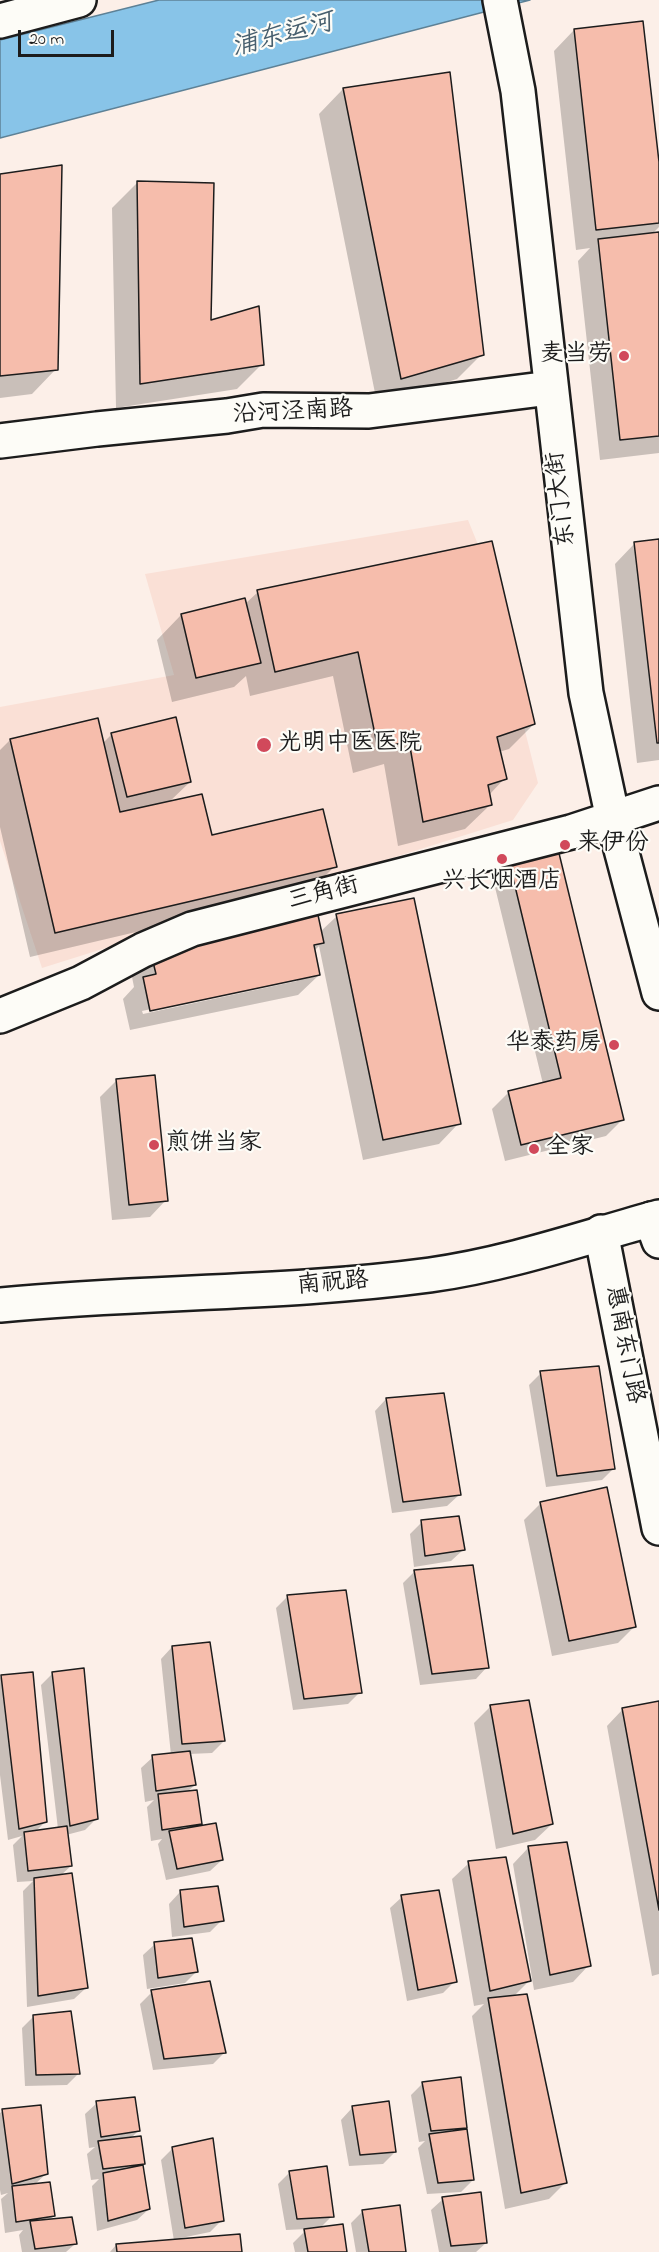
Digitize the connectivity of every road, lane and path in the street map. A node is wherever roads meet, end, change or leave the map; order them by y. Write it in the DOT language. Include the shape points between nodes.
graph roads {
  1 [pos="79,0"];
  2 [pos="500,0"];
  3 [pos="0,21"];
  4 [pos="550,388"];
  5 [pos="0,441"];
  6 [pos="659,803"];
  7 [pos="613,819"];
  8 [pos="659,993"];
  9 [pos="0,1016"];
  10 [pos="656,1226"];
  11 [pos="602,1232"];
  12 [pos="0,1305"];
  13 [pos="659,1528"];
  1 -- 3 [label="street"];
  2 -- 4 [label="street, 东门大街" via="518,91"];
  4 -- 5 [label="street, 沿河泾南路" via="369,411 263,410"];
  4 -- 7 [label="street, 东门大街" via="586,693"];
  6 -- 7 [label="street, 三角街"];
  7 -- 8 [label="street, 东门大街"];
  7 -- 9 [label="street, 三角街" via="192,929 81,983"];
  10 -- 11 [label="street, 南祝路"];
  11 -- 12 [label="street, 南祝路" via="501,1262 382,1281"];
  11 -- 13 [label="street, 惠南东门路"];
}
